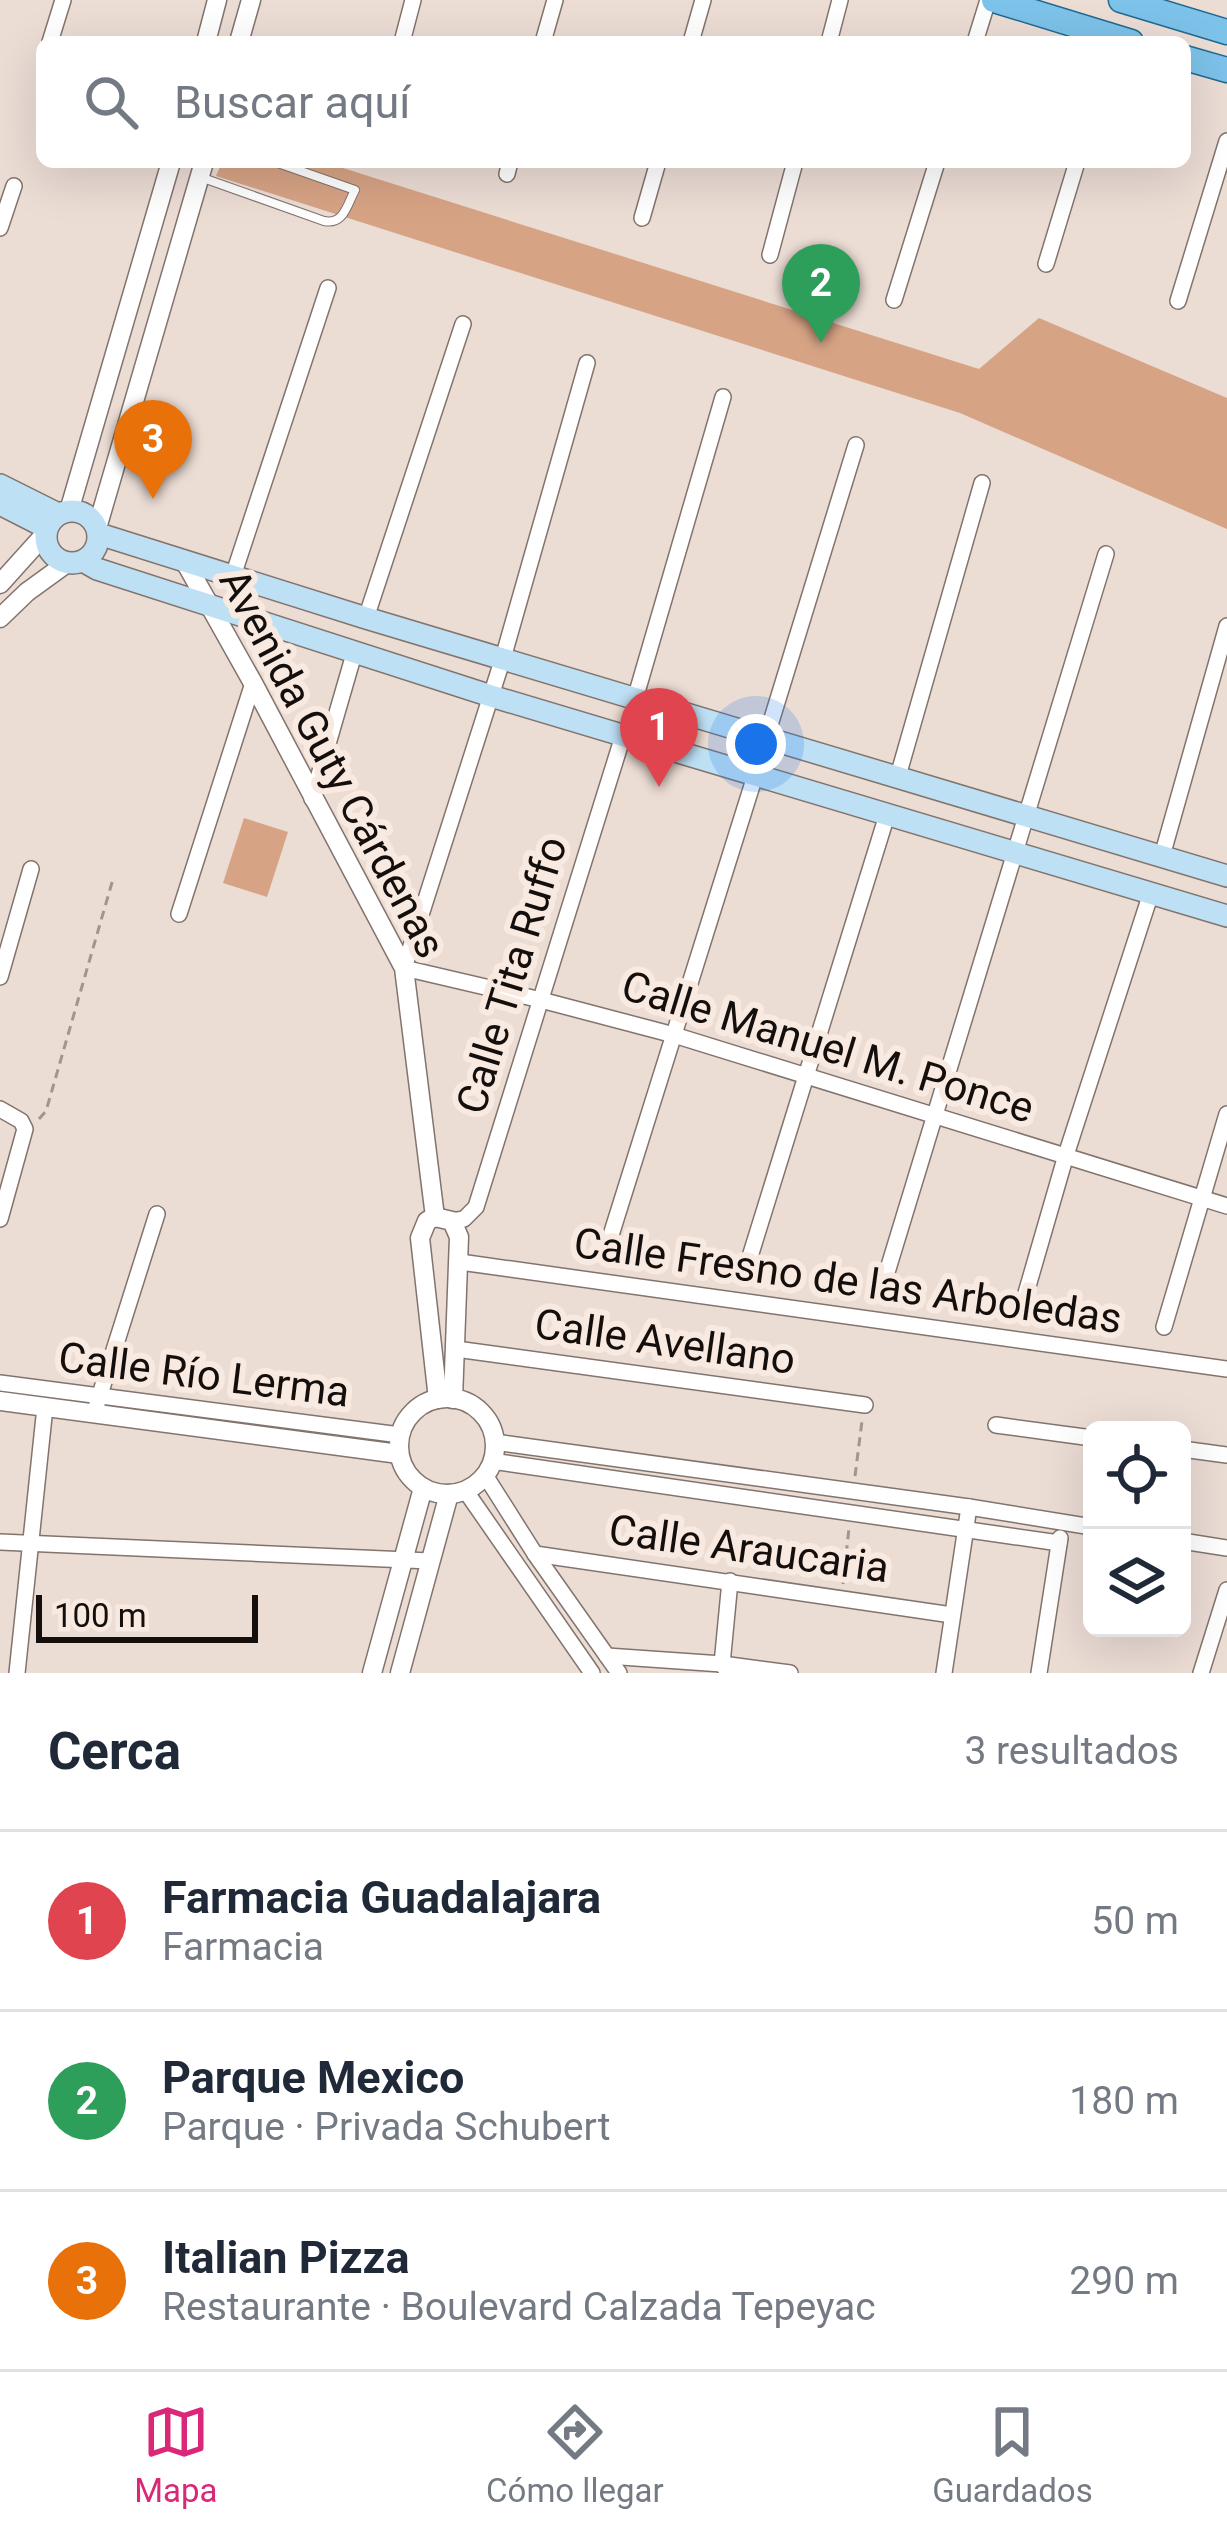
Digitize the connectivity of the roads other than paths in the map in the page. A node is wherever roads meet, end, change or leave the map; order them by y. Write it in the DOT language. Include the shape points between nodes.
graph roads {
  1 [pos="63,0"];
  2 [pos="217,0"];
  3 [pos="251,0"];
  4 [pos="413,0"];
  5 [pos="555,0"];
  6 [pos="703,0"];
  7 [pos="840,0"];
  8 [pos="991,0"];
  9 [pos="1124,0"];
  10 [pos="1227,32"];
  11 [pos="52,36"];
  12 [pos="208,36"];
  13 [pos="241,36"];
  14 [pos="404,36"];
  15 [pos="545,36"];
  16 [pos="694,36"];
  17 [pos="831,36"];
  18 [pos="976,36"];
  19 [pos="1106,36"];
  20 [pos="1120,36"];
  21 [pos="1191,60"];
  22 [pos="1227,70"];
  23 [pos="1227,141"];
  24 [pos="169,168"];
  25 [pos="292,168"];
  26 [pos="656,168"];
  27 [pos="794,168"];
  28 [pos="935,168"];
  29 [pos="1075,168"];
  30 [pos="202,170"];
  31 [pos="14,186"];
  32 [pos="158,208"];
  33 [pos="187,218"];
  34 [pos="642,218"];
  35 [pos="0,228"];
  36 [pos="770,255"];
  37 [pos="1046,264"];
  38 [pos="328,288"];
  39 [pos="894,300"];
  40 [pos="1178,301"];
  41 [pos="464,324"];
  42 [pos="587,364"];
  43 [pos="723,398"];
  44 [pos="856,445"];
  45 [pos="982,483"];
  46 [pos="0,485"];
  47 [pos="0,504"];
  48 [pos="55,522"];
  49 [pos="98,531"];
  50 [pos="1106,554"];
  51 [pos="184,560"];
  52 [pos="75,562"];
  53 [pos="233,576"];
  54 [pos="0,584"];
  55 [pos="209,607"];
  56 [pos="0,618"];
  57 [pos="366,618"];
  58 [pos="1227,626"];
  59 [pos="354,654"];
  60 [pos="503,658"];
  61 [pos="253,683"];
  62 [pos="491,696"];
  63 [pos="634,699"];
  64 [pos="623,736"];
  65 [pos="761,736"];
  66 [pos="750,774"];
  67 [pos="898,776"];
  68 [pos="312,799"];
  69 [pos="886,815"];
  70 [pos="1027,816"];
  71 [pos="1016,851"];
  72 [pos="1162,856"];
  73 [pos="31,868"];
  74 [pos="1227,876"];
  75 [pos="1151,892"];
  76 [pos="178,914"];
  77 [pos="1227,916"];
  78 [pos="404,968"];
  79 [pos="0,977"];
  80 [pos="541,1000"];
  81 [pos="674,1035"];
  82 [pos="804,1077"];
  83 [pos="0,1109"];
  84 [pos="1227,1114"];
  85 [pos="936,1116"];
  86 [pos="1066,1155"];
  87 [pos="1202,1198"];
  88 [pos="1227,1206"];
  89 [pos="157,1214"];
  90 [pos="0,1219"];
  91 [pos="443,1219"];
  92 [pos="606,1251"];
  93 [pos="460,1262"];
  94 [pos="744,1276"];
  95 [pos="881,1292"];
  96 [pos="1024,1300"];
  97 [pos="1164,1327"];
  98 [pos="456,1349"];
  99 [pos="1227,1370"];
  100 [pos="0,1383"];
  101 [pos="446,1399"];
  102 [pos="0,1401"];
  103 [pos="96,1405"];
  104 [pos="865,1405"];
  105 [pos="45,1407"];
  106 [pos="996,1425"];
  107 [pos="1083,1437"];
  108 [pos="400,1444"];
  109 [pos="1191,1450"];
  110 [pos="1227,1455"];
  111 [pos="490,1459"];
  112 [pos="423,1488"];
  113 [pos="457,1492"];
  114 [pos="969,1507"];
  115 [pos="1062,1523"];
  116 [pos="1083,1526"];
  117 [pos="966,1530"];
  118 [pos="0,1542"];
  119 [pos="1191,1542"];
  120 [pos="1059,1543"];
  121 [pos="30,1544"];
  122 [pos="1227,1548"];
  123 [pos="536,1554"];
  124 [pos="403,1559"];
  125 [pos="430,1561"];
  126 [pos="730,1581"];
  127 [pos="1227,1590"];
  128 [pos="952,1615"];
  129 [pos="1221,1632"];
  130 [pos="1218,1650"];
  131 [pos="607,1656"];
  132 [pos="726,1668"];
  133 [pos="16,1673"];
  134 [pos="372,1673"];
  135 [pos="400,1673"];
  136 [pos="592,1673"];
  137 [pos="619,1673"];
  138 [pos="790,1673"];
  139 [pos="944,1673"];
  140 [pos="1039,1673"];
  141 [pos="1201,1673"];
  1 -- 11 [label="street"];
  2 -- 12 [label="street"];
  3 -- 13 [label="street"];
  4 -- 14 [label="street"];
  5 -- 15 [label="street"];
  6 -- 16 [label="street"];
  7 -- 17 [label="street"];
  8 -- 18 [label="street"];
  8 -- 19 [label="main road"];
  9 -- 10 [label="main road"];
  9 -- 20 [label="street"];
  21 -- 22 [label="main road"];
  23 -- 40 [label="street"];
  24 -- 32 [label="street"];
  25 -- 30 [label="lane" via="355,190 341,219 325,221"];
  26 -- 34 [label="street"];
  27 -- 36 [label="street"];
  28 -- 39 [label="street"];
  29 -- 37 [label="street"];
  30 -- 33 [label="street"];
  31 -- 35 [label="street"];
  32 -- 33 [label="street"];
  32 -- 48 [label="street"];
  33 -- 49 [label="street"];
  38 -- 53 [label="street"];
  41 -- 57 [label="street"];
  42 -- 60 [label="street"];
  43 -- 63 [label="street"];
  44 -- 65 [label="street"];
  45 -- 67 [label="street"];
  46 -- 48 [label="main road"];
  47 -- 48 [label="main road"];
  48 -- 49 [label="main road" via="86,514"];
  48 -- 52 [label="main road" via="50,552"];
  48 -- 54 [label="street"];
  49 -- 51 [label="main road"];
  49 -- 52 [label="main road" via="95,550"];
  50 -- 70 [label="street"];
  51 -- 53 [label="main road"];
  51 -- 55 [label="street, Avenida Guty Cárdenas"];
  52 -- 55 [label="main road"];
  52 -- 56 [label="street"];
  53 -- 57 [label="main road"];
  55 -- 59 [label="main road"];
  55 -- 61 [label="street, Avenida Guty Cárdenas"];
  57 -- 60 [label="main road"];
  58 -- 72 [label="street"];
  59 -- 62 [label="main road"];
  59 -- 68 [label="street"];
  60 -- 62 [label="street"];
  60 -- 63 [label="main road"];
  61 -- 68 [label="street, Avenida Guty Cárdenas"];
  61 -- 76 [label="street"];
  62 -- 64 [label="main road"];
  62 -- 78 [label="street"];
  63 -- 65 [label="main road"];
  64 -- 66 [label="main road"];
  64 -- 80 [label="street, Calle Tita Ruffo"];
  65 -- 66 [label="main road"];
  65 -- 67 [label="main road"];
  66 -- 69 [label="main road"];
  66 -- 81 [label="street"];
  67 -- 70 [label="main road"];
  68 -- 78 [label="street, Avenida Guty Cárdenas"];
  69 -- 71 [label="main road"];
  69 -- 82 [label="street"];
  70 -- 71 [label="street"];
  70 -- 72 [label="main road"];
  71 -- 75 [label="main road"];
  71 -- 85 [label="street"];
  72 -- 74 [label="main road"];
  73 -- 79 [label="street"];
  75 -- 77 [label="main road"];
  75 -- 86 [label="street"];
  78 -- 80 [label="street, Calle Manuel M. Ponce"];
  78 -- 91 [label="street, Avenida Guty Cárdenas"];
  80 -- 81 [label="street, Calle Manuel M. Ponce"];
  80 -- 91 [label="street, Calle Tita Ruffo" via="476,1207 464,1219"];
  81 -- 82 [label="street, Calle Manuel M. Ponce"];
  81 -- 92 [label="street"];
  82 -- 85 [label="street, Calle Manuel M. Ponce"];
  82 -- 94 [label="street"];
  83 -- 90 [label="street" via="25,1133"];
  84 -- 87 [label="street"];
  85 -- 86 [label="street, Calle Manuel M. Ponce"];
  85 -- 95 [label="street"];
  86 -- 87 [label="street, Calle Manuel M. Ponce"];
  86 -- 96 [label="street"];
  87 -- 88 [label="street, Calle Manuel M. Ponce"];
  87 -- 97 [label="street"];
  89 -- 103 [label="street"];
  91 -- 93 [label="street, Avenida Guty Cárdenas" via="459,1237"];
  91 -- 101 [label="street, Avenida Guty Cárdenas" via="427,1221 420,1238"];
  93 -- 98 [label="street, Avenida Guty Cárdenas"];
  93 -- 99 [label="street, Calle Fresno de las Arboledas"];
  98 -- 101 [label="street, Avenida Guty Cárdenas"];
  98 -- 104 [label="street, Calle Avellano"];
  100 -- 103 [label="street, Calle Río Lerma"];
  101 -- 108 [label="street" via="407,1418"];
  101 -- 111 [label="street" via="486,1418"];
  102 -- 105 [label="street, Calle Río Lerma"];
  103 -- 105 [label="street, Calle Río Lerma"];
  103 -- 108 [label="street, Calle Río Lerma"];
  105 -- 121 [label="street"];
  106 -- 107 [label="street"];
  108 -- 112 [label="street" via="404,1467"];
  109 -- 110 [label="street"];
  111 -- 113 [label="street"];
  111 -- 114 [label="street"];
  111 -- 117 [label="street"];
  111 -- 123 [label="street"];
  112 -- 113 [label="street"];
  112 -- 124 [label="street"];
  113 -- 125 [label="street"];
  113 -- 136 [label="street"];
  114 -- 115 [label="street"];
  114 -- 117 [label="street"];
  115 -- 116 [label="street"];
  115 -- 120 [label="street"];
  117 -- 120 [label="street"];
  117 -- 128 [label="street"];
  118 -- 121 [label="street"];
  119 -- 122 [label="street"];
  120 -- 140 [label="street"];
  121 -- 124 [label="street"];
  121 -- 133 [label="street"];
  123 -- 126 [label="street, Calle Araucaria"];
  123 -- 131 [label="street"];
  124 -- 125 [label="street"];
  124 -- 134 [label="street"];
  125 -- 135 [label="street"];
  126 -- 128 [label="street, Calle Araucaria"];
  126 -- 132 [label="street"];
  127 -- 129 [label="street"];
  128 -- 139 [label="street"];
  129 -- 130 [label="street"];
  130 -- 141 [label="street"];
  131 -- 132 [label="street"];
  131 -- 137 [label="street"];
  132 -- 138 [label="street"];
}
